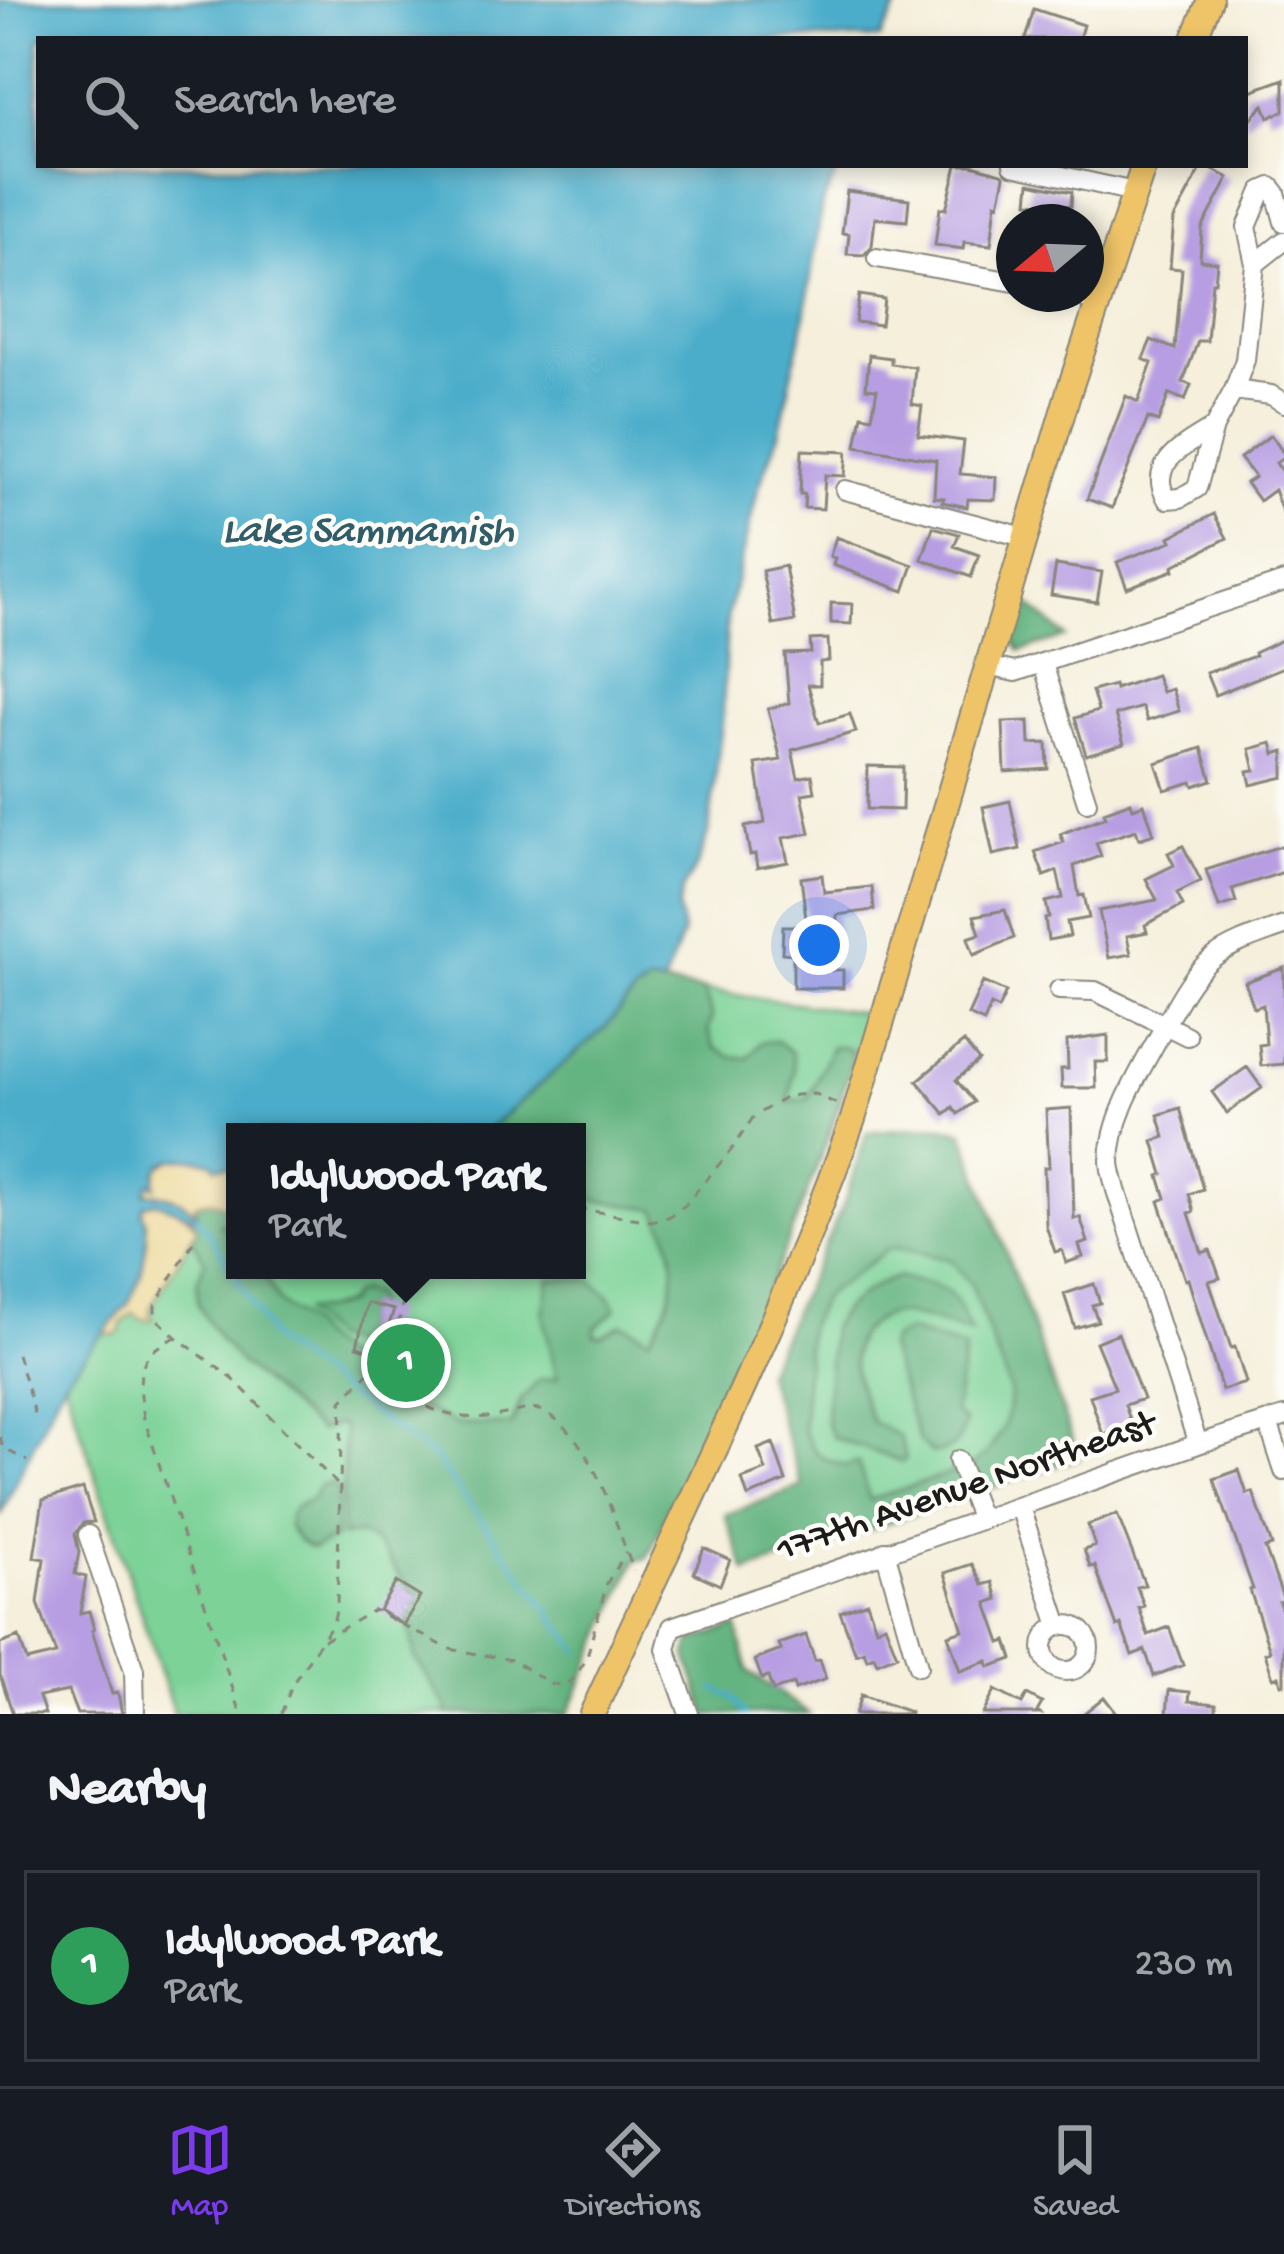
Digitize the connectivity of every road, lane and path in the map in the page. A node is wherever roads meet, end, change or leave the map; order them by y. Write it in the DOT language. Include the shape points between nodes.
graph roads {
  1 [pos="1210,0"];
  2 [pos="1196,36"];
  3 [pos="1026,168"];
  4 [pos="1143,168"];
  5 [pos="1134,192"];
  6 [pos="1284,222"];
  7 [pos="1284,241"];
  8 [pos="877,258"];
  9 [pos="1255,265"];
  10 [pos="996,279"];
  11 [pos="1104,284"];
  12 [pos="1095,312"];
  13 [pos="1234,390"];
  14 [pos="1284,403"];
  15 [pos="1214,427"];
  16 [pos="845,490"];
  17 [pos="1024,537"];
  18 [pos="1284,582"];
  19 [pos="1043,664"];
  20 [pos="987,666"];
  21 [pos="1087,802"];
  22 [pos="1284,926"];
  23 [pos="1059,990"];
  24 [pos="1165,1024"];
  25 [pos="1187,1036"];
  26 [pos="855,1111"];
  27 [pos="586,1209"];
  28 [pos="193,1242"];
  29 [pos="411,1279"];
  30 [pos="176,1337"];
  31 [pos="17,1354"];
  32 [pos="387,1369"];
  33 [pos="1276,1419"];
  34 [pos="37,1422"];
  35 [pos="0,1437"];
  36 [pos="1198,1444"];
  37 [pos="958,1460"];
  38 [pos="28,1461"];
  39 [pos="1284,1471"];
  40 [pos="340,1487"];
  41 [pos="1020,1507"];
  42 [pos="981,1520"];
  43 [pos="88,1535"];
  44 [pos="626,1552"];
  45 [pos="885,1552"];
  46 [pos="640,1592"];
  47 [pos="1059,1626"];
  48 [pos="672,1627"];
  49 [pos="629,1634"];
  50 [pos="320,1642"];
  51 [pos="666,1649"];
  52 [pos="918,1666"];
  53 [pos="135,1714"];
  54 [pos="241,1714"];
  55 [pos="281,1714"];
  56 [pos="592,1714"];
  57 [pos="689,1714"];
  1 -- 2 [label="main road"];
  3 -- 5 [label="street"];
  4 -- 5 [label="main road"];
  5 -- 11 [label="main road"];
  6 -- 9 [label="street" via="1276,193 1262,191 1247,226"];
  7 -- 9 [label="street"];
  8 -- 10 [label="street"];
  9 -- 13 [label="street"];
  12 -- 17 [label="main road"];
  13 -- 14 [label="street"];
  13 -- 15 [label="street"];
  16 -- 17 [label="street"];
  17 -- 20 [label="main road"];
  18 -- 19 [label="street"];
  19 -- 20 [label="street" via="1015,673"];
  19 -- 21 [label="street"];
  20 -- 26 [label="main road"];
  22 -- 24 [label="street" via="1226,946 1200,967"];
  23 -- 24 [label="street" via="1095,991"];
  24 -- 25 [label="street"];
  24 -- 36 [label="street" via="1124,1105 1110,1163"];
  26 -- 27 [label="path" via="814,1094 783,1099 754,1116 668,1216"];
  26 -- 46 [label="main road" via="823,1203"];
  28 -- 30 [label="path" via="153,1312"];
  29 -- 32 [label="path"];
  30 -- 40 [label="path" via="233,1379"];
  30 -- 54 [label="path" via="146,1358 144,1418"];
  31 -- 34 [label="path"];
  32 -- 40 [label="path" via="368,1373 342,1401"];
  32 -- 44 [label="path" via="408,1395 449,1415 545,1412 584,1448"];
  33 -- 36 [label="street, 177th Avenue Northeast"];
  33 -- 39 [label="street"];
  35 -- 38 [label="path" via="3,1448"];
  36 -- 41 [label="street, 177th Avenue Northeast"];
  37 -- 42 [label="street"];
  40 -- 50 [label="path" via="337,1607"];
  41 -- 42 [label="street, 177th Avenue Northeast"];
  41 -- 47 [label="street"];
  42 -- 45 [label="street, 177th Avenue Northeast"];
  43 -- 53 [label="street" via="134,1670"];
  44 -- 46 [label="path"];
  44 -- 50 [label="path" via="607,1583 586,1660 564,1685 512,1660 449,1649 374,1610"];
  45 -- 48 [label="street, 177th Avenue Northeast"];
  45 -- 52 [label="street"];
  46 -- 48 [label="street"];
  46 -- 49 [label="main road"];
  48 -- 51 [label="street"];
  49 -- 51 [label="street"];
  49 -- 56 [label="main road"];
  50 -- 55 [label="path"];
  51 -- 57 [label="street"];
}
